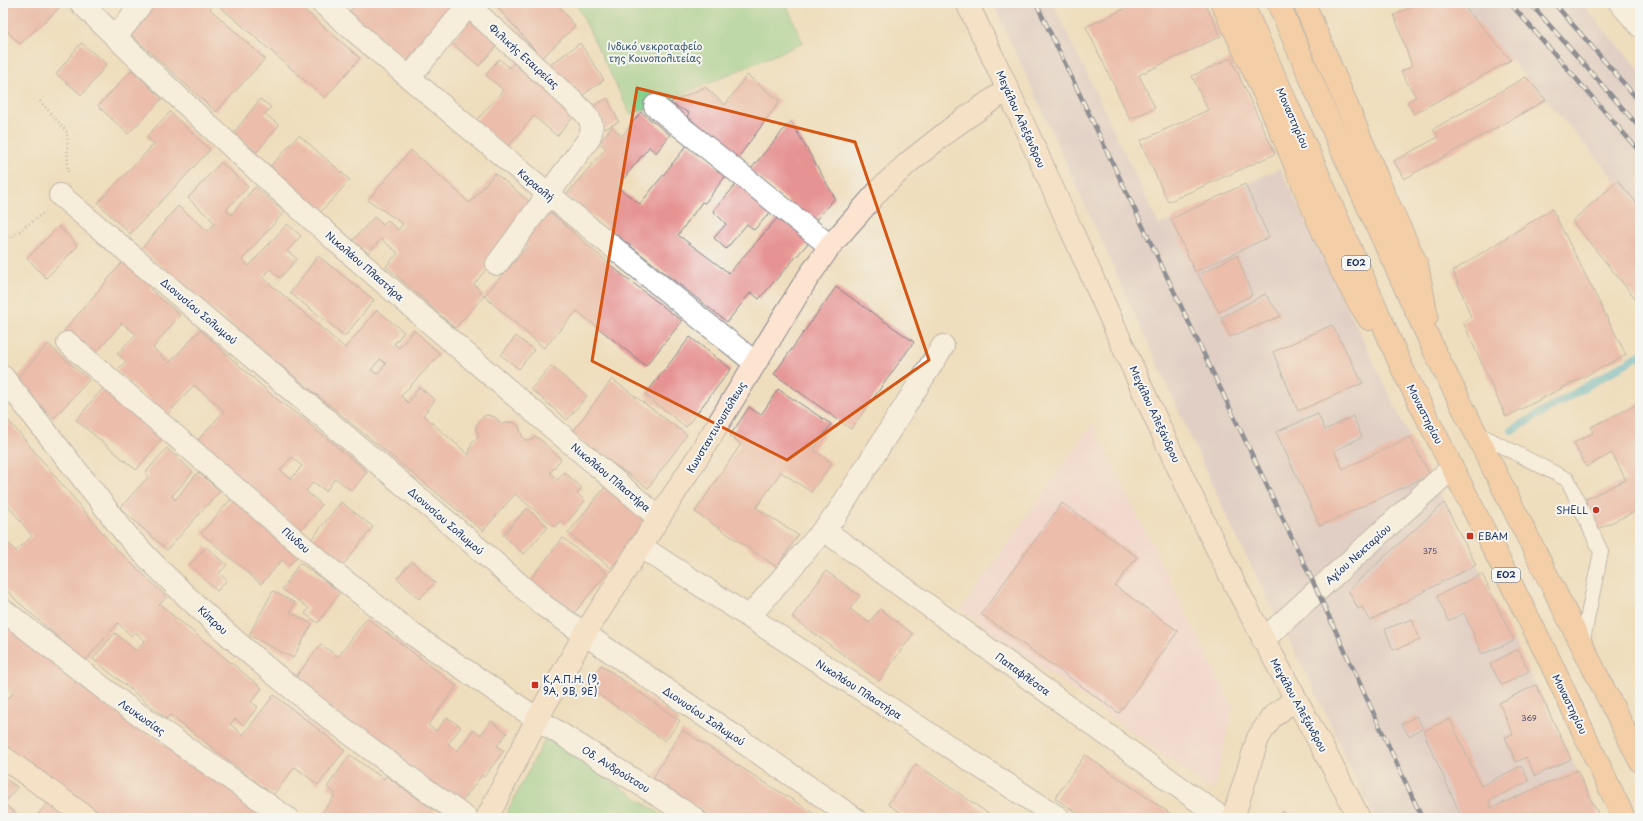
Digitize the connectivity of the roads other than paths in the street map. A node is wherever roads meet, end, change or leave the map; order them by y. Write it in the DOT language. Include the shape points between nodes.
graph roads {
  1 [pos="81,3"];
  2 [pos="142,3"];
  3 [pos="322,3"];
  4 [pos="967,3"];
  5 [pos="1222,3"];
  6 [pos="1242,3"];
  7 [pos="1278,3"];
  8 [pos="1304,3"];
  9 [pos="1620,3"];
  10 [pos="469,4"];
  11 [pos="1640,26"];
  12 [pos="116,37"];
  13 [pos="409,78"];
  14 [pos="1008,89"];
  15 [pos="655,106"];
  16 [pos="60,195"];
  17 [pos="548,195"];
  18 [pos="830,246"];
  19 [pos="497,264"];
  20 [pos="68,343"];
  21 [pos="944,346"];
  22 [pos="1435,352"];
  23 [pos="755,363"];
  24 [pos="1402,368"];
  25 [pos="3,378"];
  26 [pos="1475,432"];
  27 [pos="1452,468"];
  28 [pos="659,518"];
  29 [pos="824,530"];
  30 [pos="640,546"];
  31 [pos="3,610"];
  32 [pos="749,617"];
  33 [pos="584,635"];
  34 [pos="1263,640"];
  35 [pos="1582,644"];
  36 [pos="1295,699"];
  37 [pos="537,719"];
  38 [pos="3,757"];
  39 [pos="1640,761"];
  40 [pos="87,818"];
  41 [pos="287,818"];
  42 [pos="466,818"];
  43 [pos="487,818"];
  44 [pos="694,818"];
  45 [pos="854,818"];
  46 [pos="1059,818"];
  47 [pos="1222,818"];
  48 [pos="1233,818"];
  49 [pos="1359,818"];
  50 [pos="1624,818"];
  1 -- 12 [label="street, Νικολάου Πλαστήρα"];
  2 -- 12 [label="street"];
  3 -- 13 [label="street, Καραολή"];
  4 -- 14 [label="street, Μεγάλου Αλεξάνδρου"];
  5 -- 24 [label="main road" via="1352,292"];
  6 -- 24 [label="main road, Μοναστηρίου / ΕΟ2"];
  7 -- 22 [label="main road" via="1340,146"];
  8 -- 22 [label="main road" via="1374,172 1417,265"];
  9 -- 11 [label="street"];
  10 -- 13 [label="street"];
  10 -- 17 [label="street, Φιλικής Εταιρείας" via="591,120 592,134"];
  12 -- 28 [label="street, Νικολάου Πλαστήρα" via="308,216 494,379"];
  13 -- 17 [label="street, Καραολή"];
  14 -- 18 [label="street, Κωνσταντινουπόλεως" via="957,124 909,162 881,188"];
  14 -- 34 [label="street, Μεγάλου Αλεξάνδρου" via="1195,502"];
  15 -- 18 [label="street"];
  16 -- 33 [label="street, Διονυσίου Σολωμού" via="544,606"];
  17 -- 19 [label="street, Φιλικής Εταιρείας"];
  17 -- 23 [label="street, Καραολή"];
  18 -- 23 [label="street, Κωνσταντινουπόλεως"];
  20 -- 37 [label="street, Πίνδου" via="353,588 412,634"];
  21 -- 29 [label="street"];
  22 -- 26 [label="main road"];
  23 -- 28 [label="street, Κωνσταντινουπόλεως"];
  24 -- 27 [label="main road, Μοναστηρίου / ΕΟ2"];
  25 -- 42 [label="street, Κύπρου" via="130,539 211,620 313,706"];
  26 -- 35 [label="main road"];
  26 -- 35 [label="lane" via="1568,480 1601,552"];
  27 -- 34 [label="street, Αγίου Νεκταρίου"];
  27 -- 50 [label="main road, Μοναστηρίου / ΕΟ2" via="1547,655"];
  28 -- 30 [label="street, Κωνσταντινουπόλεως"];
  29 -- 32 [label="street"];
  29 -- 47 [label="street, Παπαφλέσσα"];
  30 -- 32 [label="street, Νικολάου Πλαστήρα"];
  30 -- 33 [label="street, Κωνσταντινουπόλεως"];
  31 -- 41 [label="street, Λευκωσίας" via="126,706"];
  32 -- 46 [label="street, Νικολάου Πλαστήρα"];
  33 -- 37 [label="street, Κωνσταντινουπόλεως"];
  33 -- 45 [label="street, Διονυσίου Σολωμού"];
  34 -- 36 [label="street, Μεγάλου Αλεξάνδρου"];
  35 -- 39 [label="main road"];
  36 -- 48 [label="street" via="1271,718 1258,738"];
  36 -- 49 [label="street, Μεγάλου Αλεξάνδρου"];
  37 -- 43 [label="street, Κωνσταντινουπόλεως"];
  37 -- 44 [label="street, Οδ. Ανδρούτσου"];
  38 -- 40 [label="street"];
}
